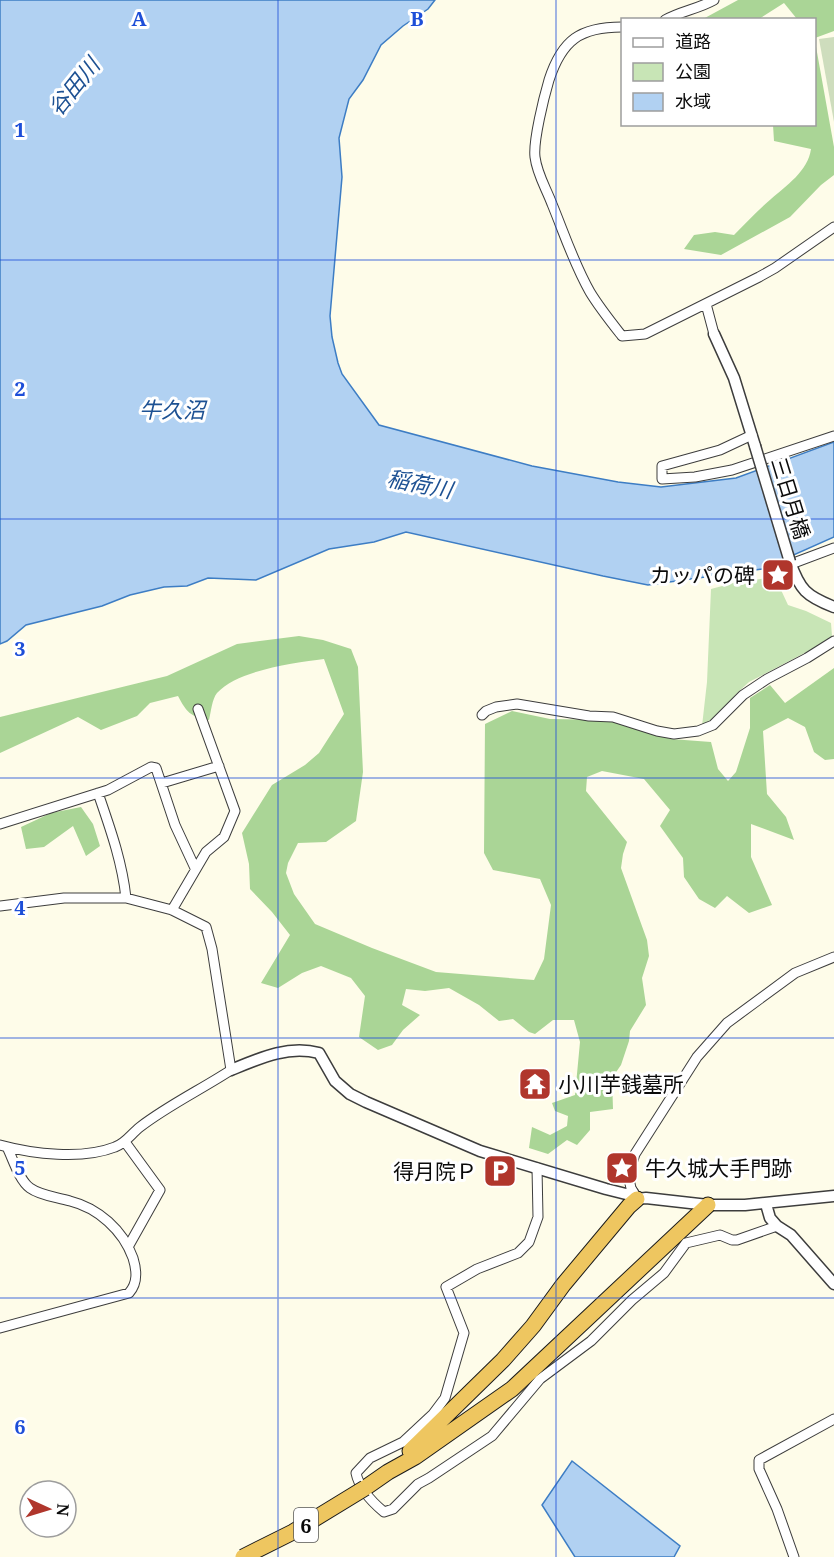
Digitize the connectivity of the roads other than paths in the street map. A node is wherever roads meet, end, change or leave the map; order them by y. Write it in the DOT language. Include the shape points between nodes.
graph roads {
  1 [pos="714,0"];
  2 [pos="668,18"];
  3 [pos="621,27"];
  4 [pos="834,227"];
  5 [pos="706,304"];
  6 [pos="714,334"];
  7 [pos="834,436"];
  8 [pos="753,440"];
  9 [pos="834,548"];
  10 [pos="790,563"];
  11 [pos="834,607"];
  12 [pos="834,640"];
  13 [pos="198,709"];
  14 [pos="482,715"];
  15 [pos="219,766"];
  16 [pos="162,783"];
  17 [pos="98,793"];
  18 [pos="0,824"];
  19 [pos="195,868"];
  20 [pos="126,898"];
  21 [pos="0,906"];
  22 [pos="172,910"];
  23 [pos="834,957"];
  24 [pos="231,1070"];
  25 [pos="125,1142"];
  26 [pos="4,1146"];
  27 [pos="537,1168"];
  28 [pos="635,1196"];
  29 [pos="834,1196"];
  30 [pos="766,1204"];
  31 [pos="708,1205"];
  32 [pos="777,1226"];
  33 [pos="128,1247"];
  34 [pos="834,1284"];
  35 [pos="0,1328"];
  36 [pos="834,1419"];
  37 [pos="388,1472"];
  38 [pos="243,1557"];
  39 [pos="794,1557"];
  1 -- 2 [label="street"];
  3 -- 5 [label="street" via="586,33 569,41 553,67 535,154 539,176 591,292 622,336 645,334"];
  4 -- 5 [label="street" via="775,268"];
  5 -- 6 [label="street"];
  6 -- 8 [label="street, 三日月橋" via="734,378"];
  7 -- 8 [label="street" via="732,470 662,479 662,466"];
  8 -- 10 [label="street, 三日月橋, bridge"];
  9 -- 10 [label="street"];
  10 -- 11 [label="street, 三日月橋" via="804,591"];
  12 -- 14 [label="street" via="743,695 712,725 698,731 674,734 613,717 516,704 496,707"];
  13 -- 15 [label="street"];
  15 -- 16 [label="street"];
  15 -- 19 [label="street" via="235,811 224,837"];
  16 -- 17 [label="street" via="156,768 151,767"];
  16 -- 19 [label="street" via="174,825"];
  17 -- 18 [label="street"];
  17 -- 20 [label="street" via="118,853"];
  19 -- 22 [label="street"];
  20 -- 21 [label="street" via="64,898"];
  20 -- 22 [label="street"];
  22 -- 24 [label="street" via="206,927"];
  23 -- 28 [label="street" via="795,973 727,1023 697,1057 635,1154 628,1175"];
  24 -- 25 [label="street" via="140,1127"];
  24 -- 27 [label="street" via="286,1051 319,1053 335,1081 350,1094 480,1151"];
  25 -- 26 [label="street" via="74,1155"];
  25 -- 33 [label="street" via="160,1190"];
  26 -- 33 [label="street" via="28,1187 98,1213"];
  27 -- 28 [label="street"];
  27 -- 32 [label="street" via="538,1217 529,1242 518,1253 477,1269 446,1287 464,1332 445,1398 403,1442 370,1458 356,1473 372,1502 384,1512 393,1509 418,1484 492,1436 540,1379 591,1341 664,1273 686,1243 720,1235 737,1240"];
  28 -- 31 [label="street"];
  28 -- 37 [label="highway" via="503,1360"];
  29 -- 30 [label="street"];
  30 -- 31 [label="street"];
  30 -- 32 [label="street"];
  31 -- 37 [label="highway" via="512,1389"];
  32 -- 34 [label="street" via="791,1235"];
  33 -- 35 [label="street" via="136,1275 135,1286 129,1293"];
  36 -- 39 [label="street" via="759,1460 759,1469"];
  37 -- 38 [label="highway, 6, bridge" via="293,1532"];
}
